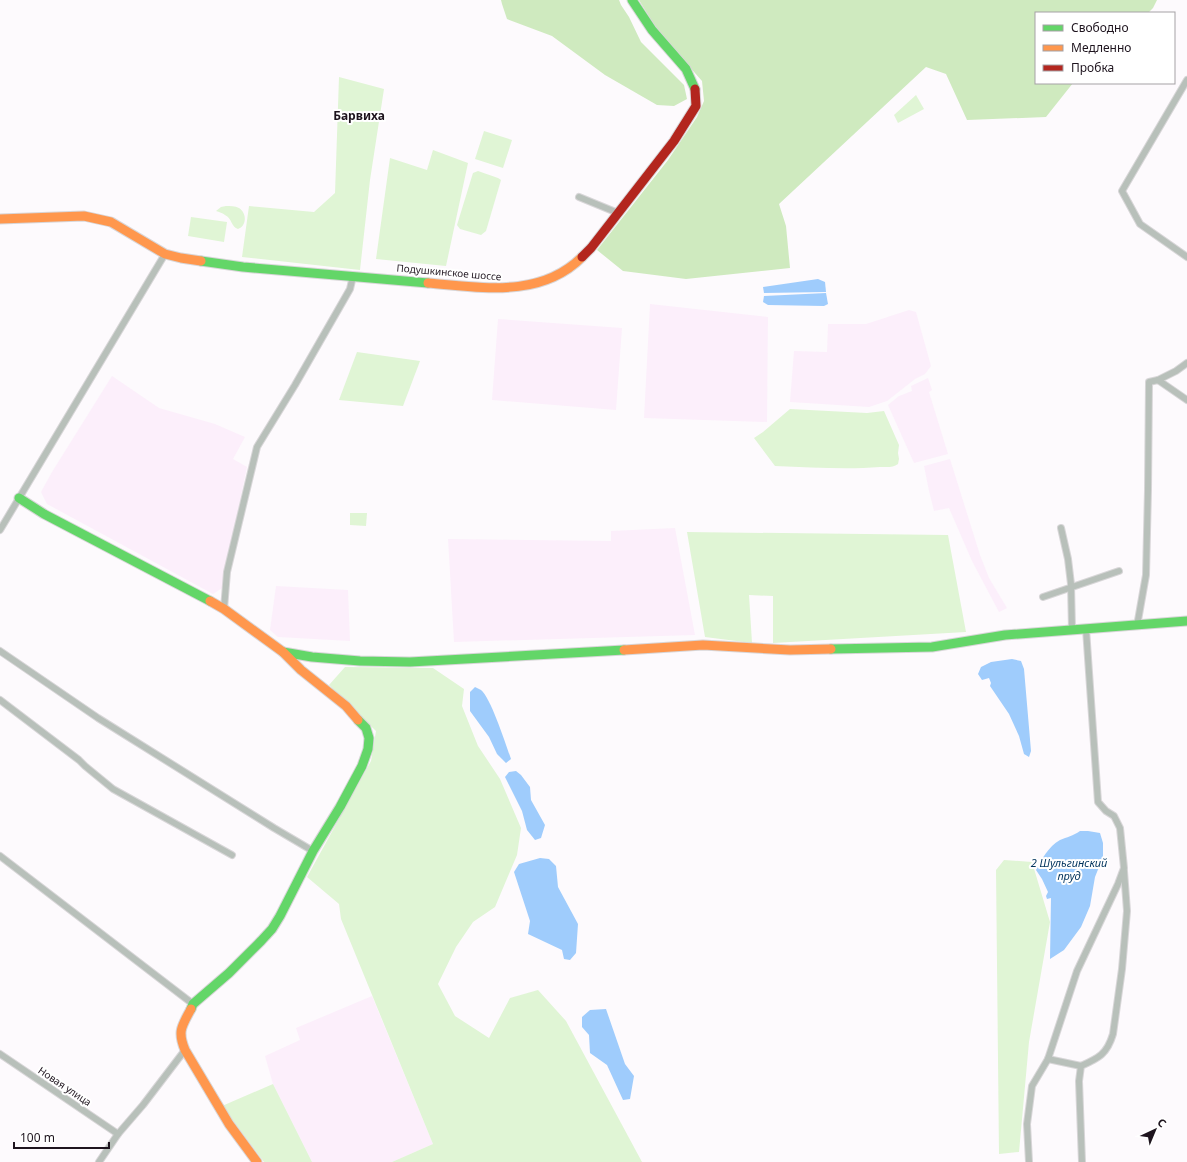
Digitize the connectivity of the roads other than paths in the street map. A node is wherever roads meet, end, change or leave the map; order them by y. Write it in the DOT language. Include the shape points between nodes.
graph roads {
  1 [pos="632,0"];
  2 [pos="1187,80"];
  3 [pos="579,197"];
  4 [pos="618,214"];
  5 [pos="0,219"];
  6 [pos="165,254"];
  7 [pos="1187,257"];
  8 [pos="353,276"];
  9 [pos="1187,363"];
  10 [pos="1158,380"];
  11 [pos="1187,400"];
  12 [pos="19,498"];
  13 [pos="1062,528"];
  14 [pos="0,530"];
  15 [pos="1119,571"];
  16 [pos="1071,588"];
  17 [pos="1043,597"];
  18 [pos="224,609"];
  19 [pos="1187,621"];
  20 [pos="1137,626"];
  21 [pos="1086,629"];
  22 [pos="1072,630"];
  23 [pos="0,651"];
  24 [pos="283,652"];
  25 [pos="0,700"];
  26 [pos="313,851"];
  27 [pos="0,856"];
  28 [pos="232,856"];
  29 [pos="1124,868"];
  30 [pos="193,1004"];
  31 [pos="185,1050"];
  32 [pos="0,1054"];
  33 [pos="1048,1058"];
  34 [pos="1081,1066"];
  35 [pos="118,1134"];
  36 [pos="100,1162"];
  37 [pos="257,1162"];
  38 [pos="1029,1162"];
  39 [pos="1082,1162"];
  1 -- 4 [label="street, Подушкинское шоссе" via="652,30 686,69 695,87 696,106 674,141"];
  2 -- 7 [label="street" via="1122,191 1140,224"];
  3 -- 4 [label="street"];
  4 -- 8 [label="street, Подушкинское шоссе" via="573,266 549,279 523,286 482,287"];
  5 -- 6 [label="street, Подушкинское шоссе" via="84,216 95,218 111,222"];
  6 -- 8 [label="street, Подушкинское шоссе" via="243,267"];
  6 -- 12 [label="street"];
  8 -- 18 [label="street" via="350,289 257,447 227,572"];
  9 -- 10 [label="street"];
  10 -- 11 [label="street"];
  10 -- 20 [label="street" via="1149,382 1146,575"];
  12 -- 14 [label="street"];
  12 -- 18 [label="street" via="44,514"];
  13 -- 16 [label="street"];
  15 -- 16 [label="street"];
  16 -- 17 [label="street"];
  16 -- 22 [label="street"];
  18 -- 24 [label="street"];
  19 -- 20 [label="street"];
  20 -- 21 [label="street"];
  21 -- 22 [label="street"];
  21 -- 29 [label="street" via="1098,802 1114,816 1120,828"];
  22 -- 24 [label="street" via="1005,635 932,647 790,650 703,645 410,662 360,661"];
  23 -- 26 [label="street" via="98,718"];
  24 -- 26 [label="street" via="346,706 366,728 368,738 368,749 362,766"];
  25 -- 28 [label="street" via="80,760 113,789"];
  26 -- 30 [label="street" via="272,929 229,973"];
  27 -- 30 [label="street"];
  29 -- 33 [label="street" via="1078,971"];
  29 -- 34 [label="street" via="1127,911 1114,1034 1104,1054"];
  30 -- 31 [label="street" via="181,1028 180,1040"];
  31 -- 35 [label="street"];
  31 -- 37 [label="street" via="228,1124"];
  32 -- 35 [label="street, Новая улица"];
  33 -- 34 [label="street"];
  33 -- 38 [label="street" via="1032,1086 1027,1124"];
  34 -- 39 [label="street" via="1079,1081"];
  35 -- 36 [label="street"];
}
